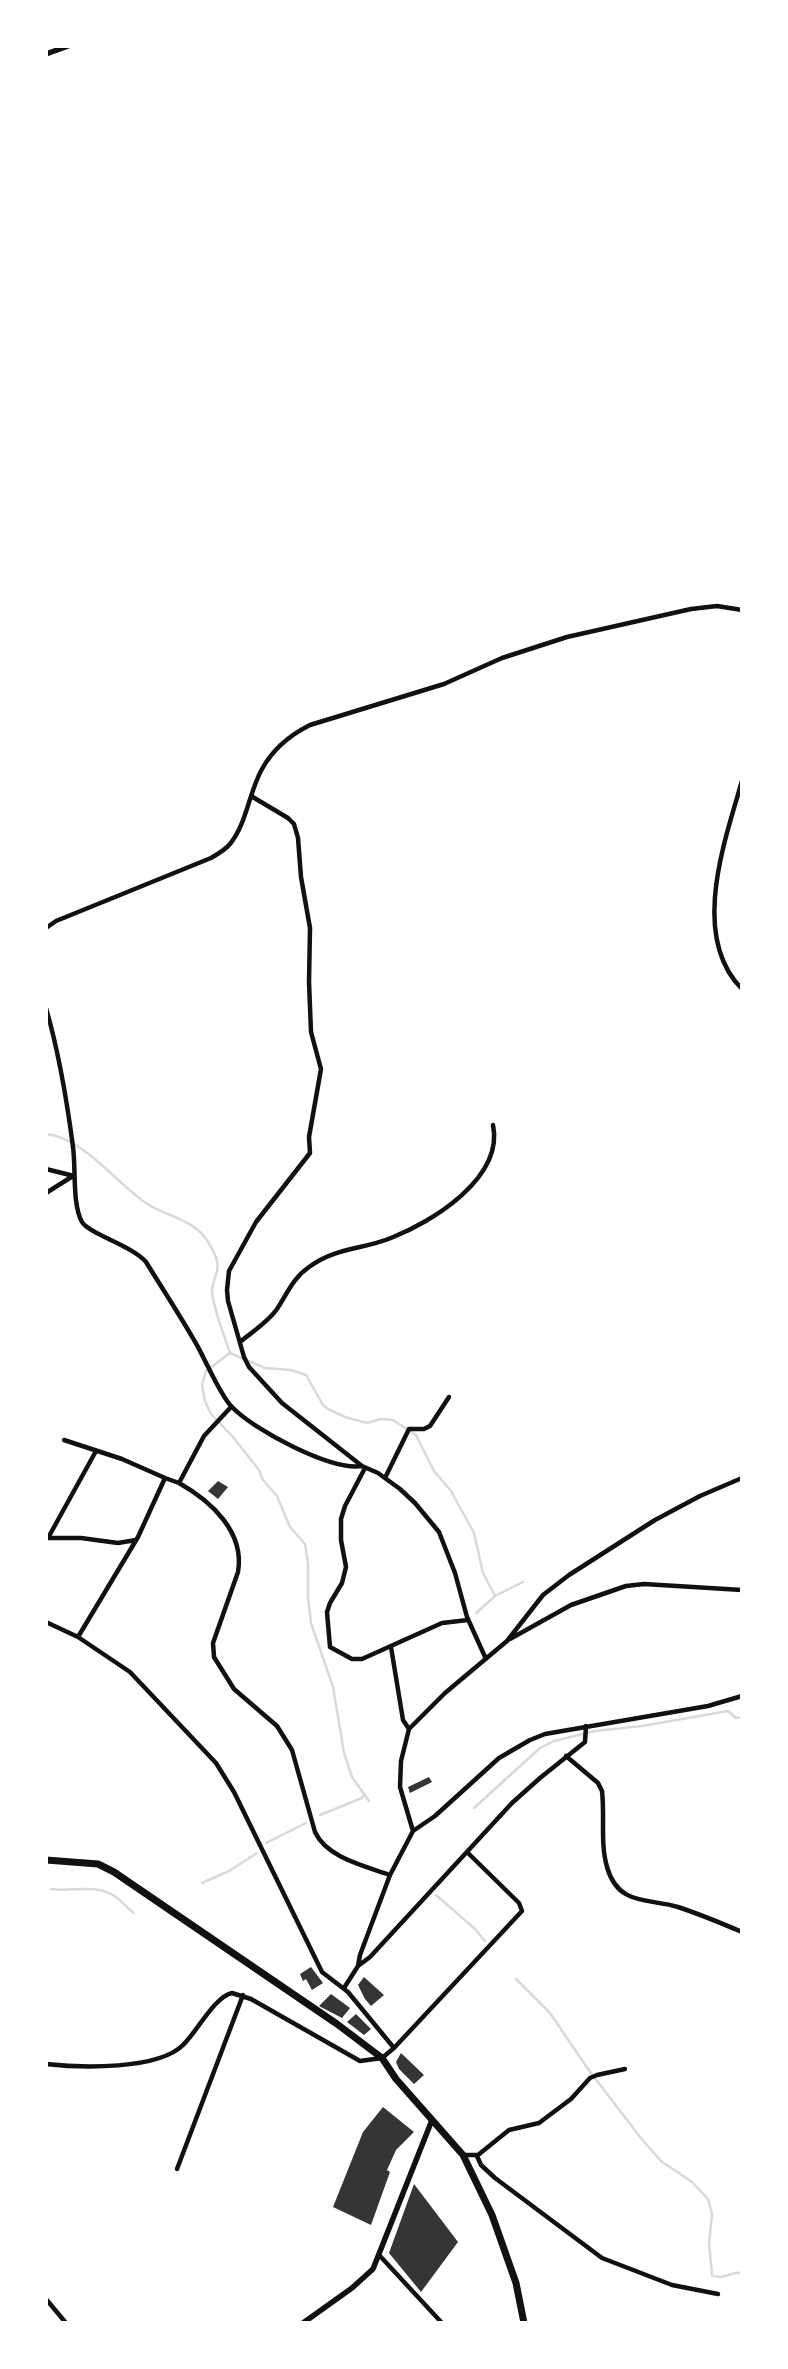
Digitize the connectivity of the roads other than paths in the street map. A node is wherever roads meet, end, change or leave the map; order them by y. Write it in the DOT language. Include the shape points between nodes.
graph roads {
  1 [pos="68,46"];
  2 [pos="46,54"];
  3 [pos="742,610"];
  4 [pos="742,781"];
  5 [pos="251,796"];
  6 [pos="46,928"];
  7 [pos="742,989"];
  8 [pos="46,1008"];
  9 [pos="492,1125"];
  10 [pos="46,1169"];
  11 [pos="74,1176"];
  12 [pos="46,1193"];
  13 [pos="240,1342"];
  14 [pos="449,1397"];
  15 [pos="231,1407"];
  16 [pos="64,1440"];
  17 [pos="96,1451"];
  18 [pos="363,1467"];
  19 [pos="165,1478"];
  20 [pos="385,1478"];
  21 [pos="742,1478"];
  22 [pos="179,1483"];
  23 [pos="47,1538"];
  24 [pos="136,1540"];
  25 [pos="742,1590"];
  26 [pos="468,1620"];
  27 [pos="46,1622"];
  28 [pos="78,1637"];
  29 [pos="507,1641"];
  30 [pos="391,1647"];
  31 [pos="486,1659"];
  32 [pos="742,1696"];
  33 [pos="586,1726"];
  34 [pos="409,1729"];
  35 [pos="566,1756"];
  36 [pos="413,1832"];
  37 [pos="466,1852"];
  38 [pos="46,1860"];
  39 [pos="390,1875"];
  40 [pos="742,1932"];
  41 [pos="360,1955"];
  42 [pos="370,1958"];
  43 [pos="358,1966"];
  44 [pos="344,1988"];
  45 [pos="243,1995"];
  46 [pos="394,2048"];
  47 [pos="382,2058"];
  48 [pos="46,2064"];
  49 [pos="624,2069"];
  50 [pos="432,2120"];
  51 [pos="463,2155"];
  52 [pos="476,2156"];
  53 [pos="177,2169"];
  54 [pos="380,2256"];
  55 [pos="718,2294"];
  56 [pos="46,2299"];
  57 [pos="66,2323"];
  58 [pos="302,2323"];
  59 [pos="442,2323"];
  60 [pos="524,2323"];
  1 -- 2 [label="street"];
  3 -- 5 [label="street" via="717,606 691,609 567,637 502,658 425,690 310,725 293,734 271,756"];
  4 -- 7 [label="street" via="718,871 715,908 717,948 721,961 726,972"];
  5 -- 6 [label="street" via="231,844 224,850"];
  5 -- 13 [label="street" via="288,818 296,830 310,928 311,1032 321,1069 309,1137 310,1153 256,1222 229,1271 228,1295"];
  8 -- 11 [label="street" via="61,1077"];
  9 -- 13 [label="street" via="495,1134 493,1150 478,1178 463,1195 437,1214 390,1238 332,1253 309,1267 287,1290 277,1310"];
  10 -- 11 [label="street"];
  11 -- 12 [label="street"];
  11 -- 15 [label="street" via="82,1222 90,1230 134,1251 146,1262"];
  13 -- 18 [label="street" via="248,1367 282,1403"];
  14 -- 20 [label="street" via="430,1426 409,1429"];
  15 -- 18 [label="street" via="266,1431 311,1455 340,1465"];
  15 -- 22 [label="street" via="204,1436"];
  16 -- 17 [label="street"];
  17 -- 19 [label="street"];
  17 -- 23 [label="street"];
  18 -- 20 [label="street"];
  18 -- 30 [label="street" via="341,1519 340,1540 346,1567 339,1590 328,1609 328,1643 333,1650 357,1659"];
  19 -- 22 [label="street"];
  19 -- 24 [label="street"];
  20 -- 26 [label="street" via="415,1503 439,1532"];
  21 -- 29 [label="street" via="655,1520 570,1575 540,1599"];
  22 -- 39 [label="street" via="198,1494 219,1514 238,1550 238,1572 213,1643 214,1657 234,1689 269,1718 287,1740 321,1843 337,1854"];
  23 -- 24 [label="street" via="118,1543"];
  24 -- 28 [label="street"];
  25 -- 29 [label="street" via="644,1584 626,1586 562,1610"];
  26 -- 30 [label="street" via="442,1623"];
  26 -- 31 [label="street"];
  27 -- 28 [label="street"];
  28 -- 44 [label="street" via="130,1672 216,1763 234,1792 322,1972"];
  29 -- 31 [label="street"];
  30 -- 34 [label="street" via="403,1720"];
  31 -- 34 [label="street" via="445,1692"];
  32 -- 33 [label="street" via="708,1706"];
  33 -- 35 [label="street" via="586,1742"];
  33 -- 36 [label="street" via="545,1734 515,1748"];
  34 -- 36 [label="street" via="401,1761 400,1787"];
  35 -- 37 [label="street" via="512,1803"];
  35 -- 40 [label="street" via="598,1783 602,1791 603,1850 607,1869 620,1889 639,1901 675,1906"];
  36 -- 39 [label="street"];
  37 -- 42 [label="street"];
  37 -- 46 [label="street" via="519,1903 522,1911"];
  38 -- 47 [label="main road" via="98,1864 114,1872"];
  39 -- 41 [label="street"];
  41 -- 42 [label="street"];
  41 -- 43 [label="street"];
  42 -- 43 [label="street"];
  43 -- 44 [label="street"];
  44 -- 46 [label="street"];
  45 -- 47 [label="street" via="356,2060 368,2062"];
  45 -- 48 [label="street" via="232,1993 222,1997 184,2044 168,2056 88,2067"];
  45 -- 53 [label="street"];
  46 -- 47 [label="street"];
  47 -- 50 [label="main road"];
  49 -- 52 [label="street" via="590,2078 539,2123 509,2130"];
  50 -- 51 [label="main road"];
  50 -- 54 [label="street"];
  51 -- 52 [label="street"];
  51 -- 60 [label="main road" via="492,2215 516,2283"];
  52 -- 55 [label="street" via="495,2178 602,2258 672,2285"];
  54 -- 58 [label="street" via="366,2276"];
  54 -- 59 [label="street"];
  56 -- 57 [label="street"];
}
